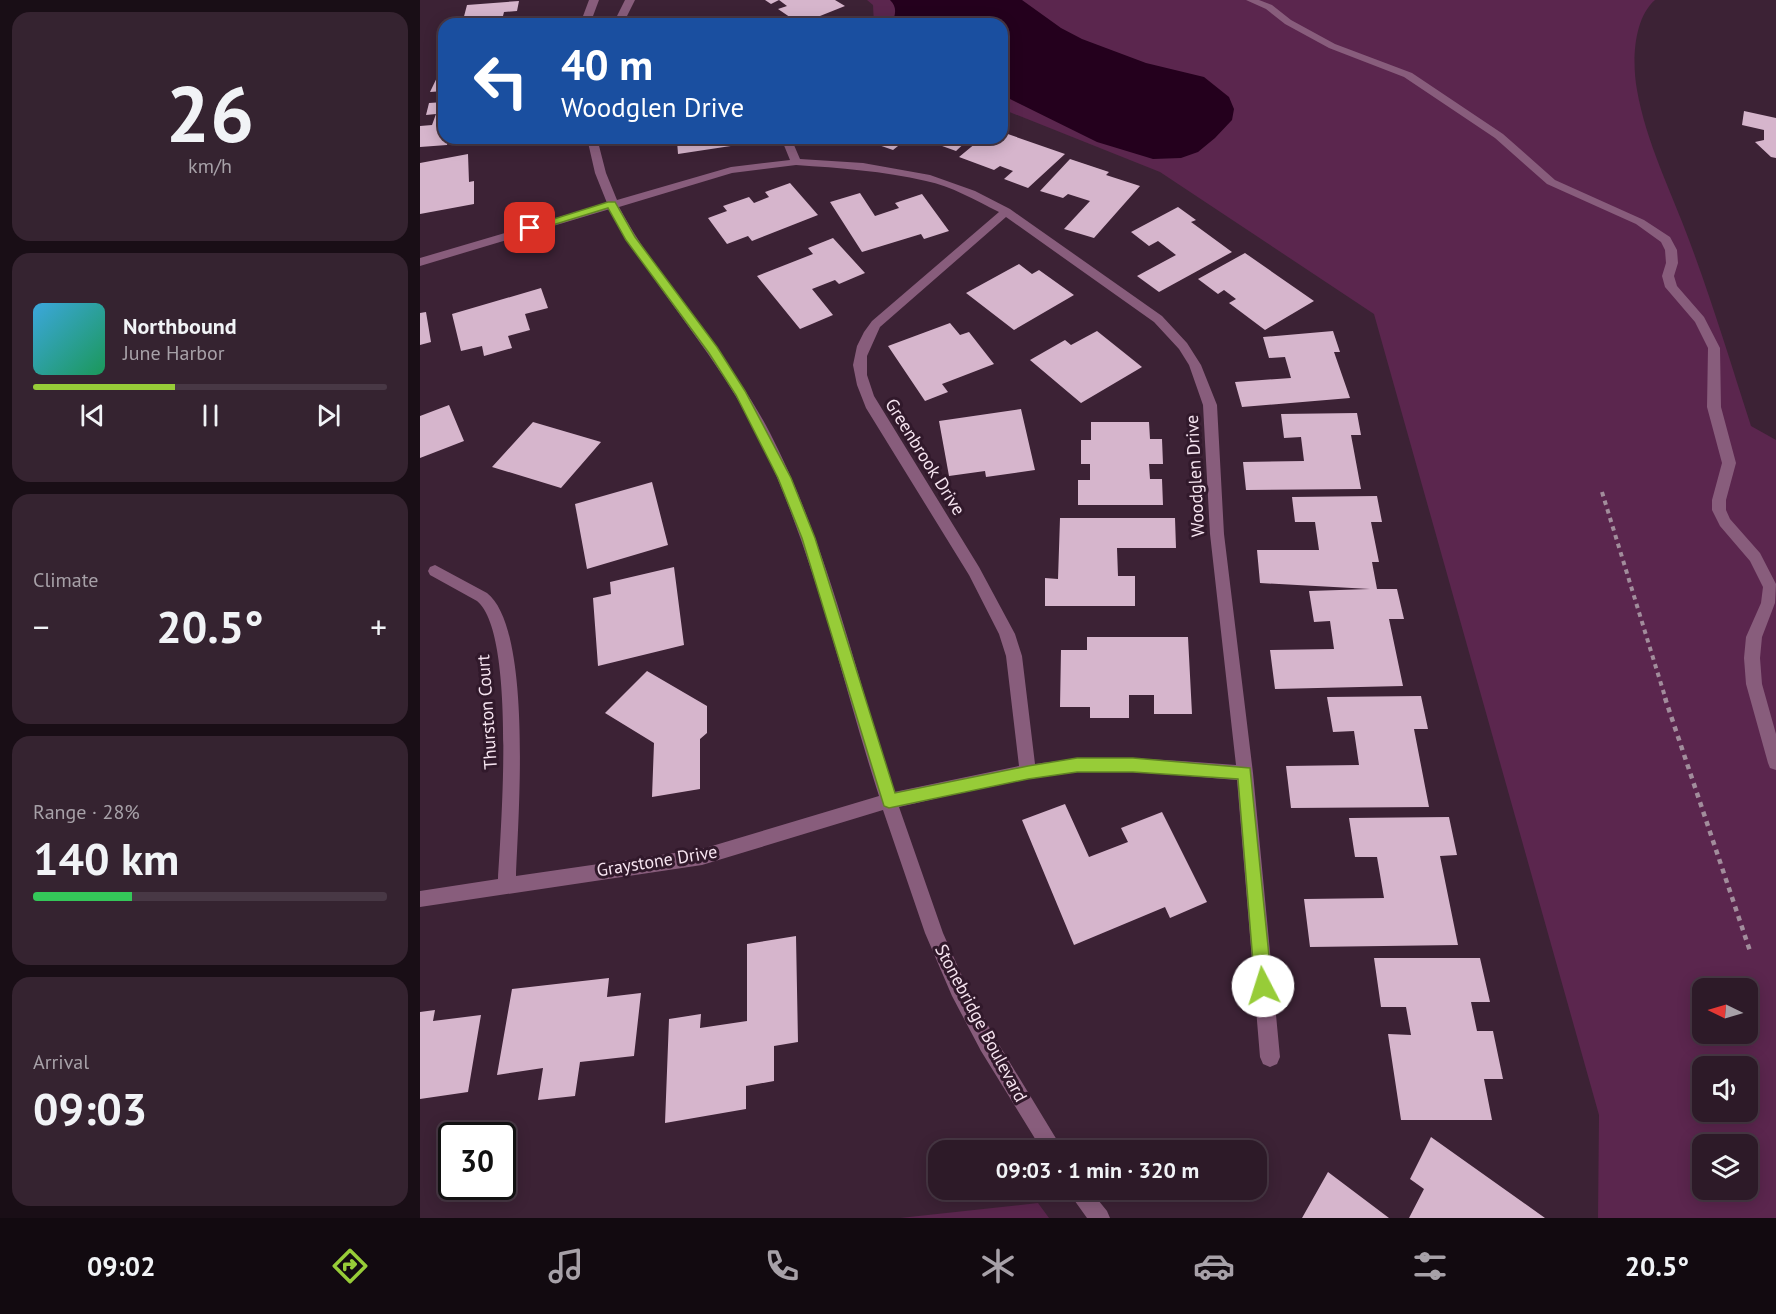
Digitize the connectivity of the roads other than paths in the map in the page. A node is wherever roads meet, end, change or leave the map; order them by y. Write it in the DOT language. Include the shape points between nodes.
graph roads {
  1 [pos="594,0"];
  2 [pos="630,0"];
  3 [pos="1251,0"];
  4 [pos="587,18"];
  5 [pos="621,18"];
  6 [pos="593,144"];
  7 [pos="788,144"];
  8 [pos="796,162"];
  9 [pos="611,204"];
  10 [pos="1006,211"];
  11 [pos="420,262"];
  12 [pos="435,571"];
  13 [pos="1776,763"];
  14 [pos="1028,772"];
  15 [pos="1245,773"];
  16 [pos="889,801"];
  17 [pos="507,884"];
  18 [pos="420,898"];
  19 [pos="1270,1057"];
  20 [pos="1047,1140"];
  21 [pos="1085,1200"];
  22 [pos="1100,1218"];
  1 -- 4 [label="street"];
  2 -- 5 [label="street"];
  3 -- 13 [label="street" via="1332,46 1408,75 1500,136 1551,182 1640,222 1666,240 1671,250 1671,286 1700,320 1714,348 1714,407 1729,463 1719,510 1755,557 1770,587 1754,637 1752,658"];
  6 -- 9 [label="street, Stonebridge Boulevard"];
  7 -- 8 [label="street"];
  8 -- 9 [label="street, Woodglen Drive" via="731,170"];
  8 -- 10 [label="street, Woodglen Drive" via="863,165 930,178"];
  9 -- 11 [label="street, Woodglen Drive"];
  9 -- 16 [label="street, Stonebridge Boulevard" via="630,238 713,350 784,478 824,584"];
  10 -- 14 [label="street, Greenbrook Drive" via="876,324 863,344 858,368 873,408 974,571 1007,634 1014,656"];
  10 -- 15 [label="street, Woodglen Drive" via="1158,319 1183,346 1205,385 1212,422 1217,534"];
  12 -- 17 [label="street, Thurston Court" via="487,601 498,619 507,669 512,744"];
  14 -- 15 [label="street" via="1110,765"];
  14 -- 16 [label="street"];
  15 -- 19 [label="street, Woodglen Drive"];
  16 -- 17 [label="street, Graystone Drive" via="702,857"];
  16 -- 20 [label="street, Stonebridge Boulevard" via="935,936 960,991"];
  17 -- 18 [label="street, Graystone Drive"];
  21 -- 22 [label="street"];
}
